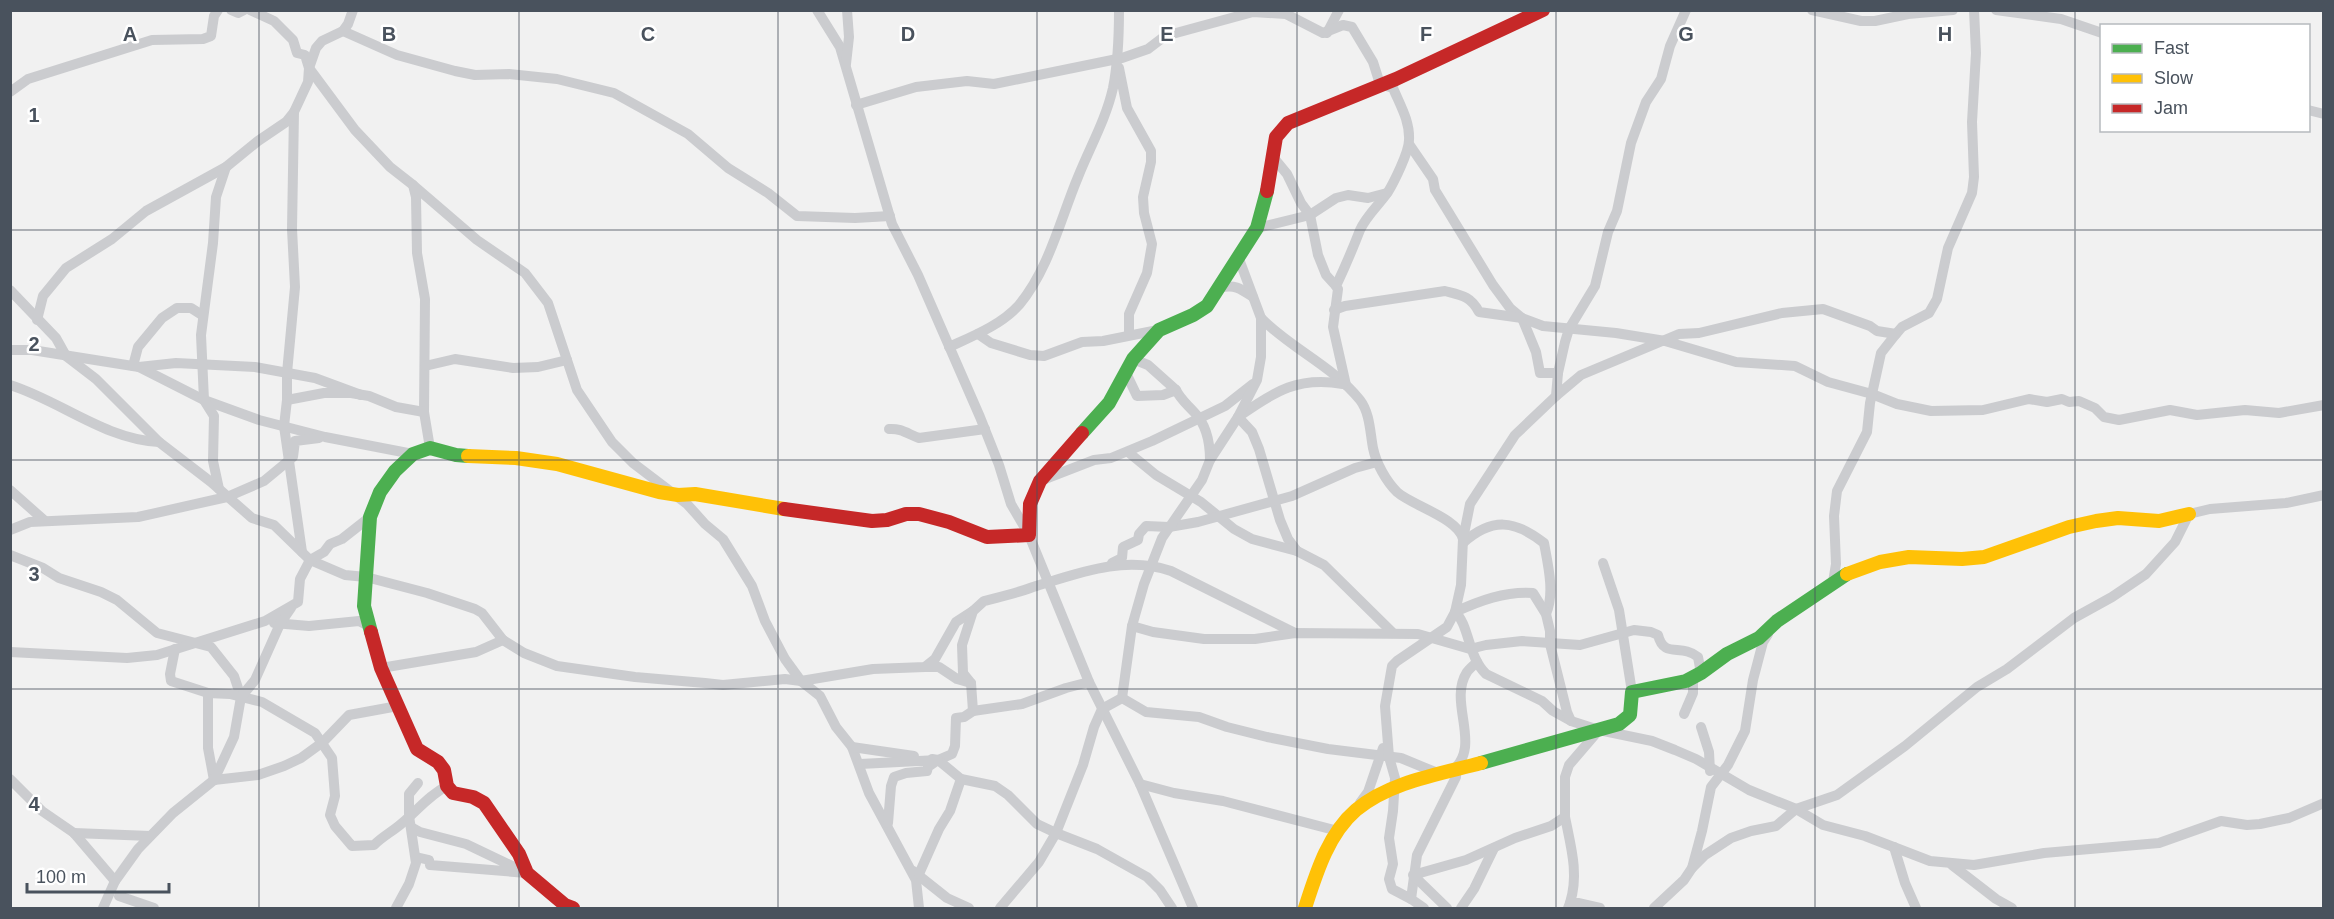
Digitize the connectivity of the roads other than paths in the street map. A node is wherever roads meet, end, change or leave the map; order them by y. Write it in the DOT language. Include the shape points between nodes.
graph roads {
  1 [pos="218,10"];
  2 [pos="250,10"];
  3 [pos="353,10"];
  4 [pos="817,10"];
  5 [pos="847,10"];
  6 [pos="1119,10"];
  7 [pos="1339,10"];
  8 [pos="1543,10"];
  9 [pos="1686,10"];
  10 [pos="1812,10"];
  11 [pos="1953,10"];
  12 [pos="1974,10"];
  13 [pos="1996,10"];
  14 [pos="1252,11"];
  15 [pos="2060,14"];
  16 [pos="343,31"];
  17 [pos="2100,32"];
  18 [pos="1326,33"];
  19 [pos="1117,59"];
  20 [pos="845,65"];
  21 [pos="309,68"];
  22 [pos="1380,84"];
  23 [pos="10,92"];
  24 [pos="856,105"];
  25 [pos="294,112"];
  26 [pos="1409,144"];
  27 [pos="1273,157"];
  28 [pos="226,167"];
  29 [pos="412,185"];
  30 [pos="1387,193"];
  31 [pos="1310,215"];
  32 [pos="890,216"];
  33 [pos="1257,228"];
  34 [pos="1239,260"];
  35 [pos="1336,286"];
  36 [pos="1219,288"];
  37 [pos="10,290"];
  38 [pos="1253,297"];
  39 [pos="1334,310"];
  40 [pos="202,315"];
  41 [pos="1261,318"];
  42 [pos="1522,318"];
  43 [pos="37,320"];
  44 [pos="1569,329"];
  45 [pos="1160,330"];
  46 [pos="978,334"];
  47 [pos="1896,334"];
  48 [pos="1129,335"];
  49 [pos="1665,341"];
  50 [pos="949,347"];
  51 [pos="10,350"];
  52 [pos="66,356"];
  53 [pos="1133,358"];
  54 [pos="567,360"];
  55 [pos="202,364"];
  56 [pos="136,366"];
  57 [pos="424,366"];
  58 [pos="287,373"];
  59 [pos="1126,373"];
  60 [pos="1558,373"];
  61 [pos="1257,380"];
  62 [pos="10,385"];
  63 [pos="1346,385"];
  64 [pos="1176,390"];
  65 [pos="1872,394"];
  66 [pos="362,395"];
  67 [pos="1556,396"];
  68 [pos="204,400"];
  69 [pos="288,400"];
  70 [pos="2324,405"];
  71 [pos="424,412"];
  72 [pos="1198,417"];
  73 [pos="1238,417"];
  74 [pos="284,426"];
  75 [pos="889,429"];
  76 [pos="985,429"];
  77 [pos="325,437"];
  78 [pos="159,442"];
  79 [pos="430,448"];
  80 [pos="1128,452"];
  81 [pos="413,454"];
  82 [pos="1210,460"];
  83 [pos="288,461"];
  84 [pos="1377,462"];
  85 [pos="1040,481"];
  86 [pos="10,490"];
  87 [pos="223,493"];
  88 [pos="671,494"];
  89 [pos="2324,495"];
  90 [pos="1191,497"];
  91 [pos="1273,500"];
  92 [pos="2189,514"];
  93 [pos="1219,516"];
  94 [pos="370,517"];
  95 [pos="45,521"];
  96 [pos="1169,527"];
  97 [pos="10,530"];
  98 [pos="1029,535"];
  99 [pos="1463,541"];
  100 [pos="1297,551"];
  101 [pos="10,555"];
  102 [pos="306,556"];
  103 [pos="1603,563"];
  104 [pos="1152,564"];
  105 [pos="1109,565"];
  106 [pos="366,577"];
  107 [pos="1047,582"];
  108 [pos="1833,582"];
  109 [pos="292,606"];
  110 [pos="973,611"];
  111 [pos="1455,612"];
  112 [pos="1546,614"];
  113 [pos="265,621"];
  114 [pos="1777,621"];
  115 [pos="280,624"];
  116 [pos="369,626"];
  117 [pos="1132,626"];
  118 [pos="1392,632"];
  119 [pos="1295,633"];
  120 [pos="1621,633"];
  121 [pos="1428,638"];
  122 [pos="503,640"];
  123 [pos="195,644"];
  124 [pos="1550,644"];
  125 [pos="1470,649"];
  126 [pos="175,650"];
  127 [pos="10,652"];
  128 [pos="1477,662"];
  129 [pos="925,667"];
  130 [pos="381,668"];
  131 [pos="1697,675"];
  132 [pos="801,681"];
  133 [pos="1089,682"];
  134 [pos="971,683"];
  135 [pos="1632,692"];
  136 [pos="208,693"];
  137 [pos="242,697"];
  138 [pos="1122,698"];
  139 [pos="398,706"];
  140 [pos="1102,709"];
  141 [pos="973,711"];
  142 [pos="1684,714"];
  143 [pos="1572,721"];
  144 [pos="1701,727"];
  145 [pos="1599,730"];
  146 [pos="323,742"];
  147 [pos="852,747"];
  148 [pos="1385,756"];
  149 [pos="938,760"];
  150 [pos="860,764"];
  151 [pos="1710,768"];
  152 [pos="1446,773"];
  153 [pos="1720,775"];
  154 [pos="10,779"];
  155 [pos="961,779"];
  156 [pos="214,780"];
  157 [pos="418,783"];
  158 [pos="1140,784"];
  159 [pos="447,786"];
  160 [pos="1711,787"];
  161 [pos="1394,789"];
  162 [pos="2324,803"];
  163 [pos="1796,809"];
  164 [pos="1355,810"];
  165 [pos="1566,818"];
  166 [pos="410,821"];
  167 [pos="889,826"];
  168 [pos="1338,831"];
  169 [pos="74,833"];
  170 [pos="1056,833"];
  171 [pos="150,836"];
  172 [pos="1894,847"];
  173 [pos="1494,848"];
  174 [pos="416,857"];
  175 [pos="1952,864"];
  176 [pos="1692,868"];
  177 [pos="915,872"];
  178 [pos="527,873"];
  179 [pos="1413,875"];
  180 [pos="116,888"];
  181 [pos="1411,899"];
  182 [pos="1569,906"];
  183 [pos="103,909"];
  184 [pos="126,909"];
  185 [pos="154,909"];
  186 [pos="396,909"];
  187 [pos="573,909"];
  188 [pos="919,909"];
  189 [pos="969,909"];
  190 [pos="1000,909"];
  191 [pos="1172,909"];
  192 [pos="1193,909"];
  193 [pos="1305,909"];
  194 [pos="1424,909"];
  195 [pos="1447,909"];
  196 [pos="1461,909"];
  197 [pos="1600,909"];
  198 [pos="1654,909"];
  199 [pos="1916,909"];
  200 [pos="2012,909"];
  1 -- 23 [label="street" via="211,36 152,40 28,79"];
  2 -- 21 [label="street" via="274,21 293,40 297,53 305,56"];
  3 -- 16 [label="street"];
  4 -- 20 [label="street" via="836,40"];
  5 -- 20 [label="street"];
  6 -- 19 [label="street"];
  7 -- 18 [label="street"];
  8 -- 22 [label="street"];
  9 -- 44 [label="street" via="1661,79 1646,102 1631,143 1617,211 1595,286"];
  10 -- 11 [label="street" via="1861,21"];
  12 -- 47 [label="street" via="1971,193 1948,248 1936,300 1929,313"];
  13 -- 15 [label="street"];
  14 -- 18 [label="street" via="1286,14"];
  14 -- 19 [label="street" via="1165,36 1148,49"];
  15 -- 17 [label="street"];
  16 -- 21 [label="street" via="318,44"];
  16 -- 32 [label="street" via="398,55 455,71 557,79 614,93 688,134 728,168 797,216"];
  18 -- 22 [label="street" via="1352,27 1374,62"];
  19 -- 24 [label="street" via="994,84 967,81 916,87"];
  19 -- 46 [label="street" via="1104,118 1041,272 1007,317"];
  19 -- 48 [label="street" via="1127,108 1151,151 1143,197 1152,244 1147,273 1129,314"];
  20 -- 24 [label="street"];
  21 -- 25 [label="street" via="308,82"];
  21 -- 29 [label="street" via="355,130"];
  22 -- 26 [label="street" via="1393,88 1408,121"];
  22 -- 27 [label="street" via="1288,123 1276,137"];
  24 -- 32 [label="street"];
  25 -- 28 [label="street"];
  25 -- 58 [label="street" via="295,287"];
  26 -- 30 [label="street"];
  26 -- 42 [label="street" via="1493,285"];
  27 -- 31 [label="street"];
  27 -- 33 [label="street"];
  28 -- 40 [label="street" via="216,197"];
  28 -- 43 [label="street" via="156,205 66,268 43,296"];
  29 -- 54 [label="street" via="525,273 548,303"];
  29 -- 57 [label="street" via="425,299"];
  30 -- 31 [label="street" via="1368,198 1336,198"];
  30 -- 35 [label="street" via="1360,229"];
  31 -- 33 [label="street"];
  31 -- 35 [label="street" via="1318,255 1326,275"];
  32 -- 50 [label="street"];
  33 -- 34 [label="street"];
  34 -- 36 [label="street"];
  34 -- 38 [label="street"];
  35 -- 39 [label="street"];
  36 -- 38 [label="street" via="1236,286"];
  36 -- 45 [label="street" via="1200,311"];
  37 -- 43 [label="street"];
  38 -- 41 [label="street"];
  39 -- 42 [label="street" via="1445,291 1461,293 1479,312"];
  39 -- 63 [label="street" via="1334,336"];
  40 -- 55 [label="street"];
  40 -- 56 [label="street" via="191,308 177,308 162,318 138,347"];
  41 -- 61 [label="street"];
  41 -- 63 [label="street"];
  42 -- 44 [label="street" via="1543,326"];
  42 -- 60 [label="street" via="1540,373"];
  43 -- 52 [label="street" via="56,338"];
  44 -- 49 [label="street"];
  44 -- 60 [label="street"];
  45 -- 48 [label="street"];
  45 -- 53 [label="street"];
  46 -- 48 [label="street" via="991,343 1044,356 1082,342"];
  46 -- 50 [label="street"];
  47 -- 49 [label="street" via="1877,331 1823,309 1782,312 1699,333 1679,334"];
  47 -- 65 [label="street" via="1881,353"];
  49 -- 65 [label="street" via="1736,362 1795,366 1828,382"];
  49 -- 67 [label="street" via="1581,375"];
  50 -- 76 [label="street"];
  51 -- 52 [label="street"];
  52 -- 56 [label="street"];
  52 -- 78 [label="street" via="96,379"];
  53 -- 59 [label="street"];
  53 -- 64 [label="street" via="1148,365"];
  54 -- 57 [label="street" via="538,367 513,368 456,359"];
  54 -- 88 [label="street" via="577,390 612,442"];
  55 -- 56 [label="street"];
  55 -- 58 [label="street"];
  55 -- 68 [label="street"];
  56 -- 68 [label="street"];
  57 -- 71 [label="street"];
  58 -- 66 [label="street" via="315,378"];
  58 -- 69 [label="street"];
  59 -- 64 [label="street" via="1137,396"];
  59 -- 85 [label="street" via="1109,403"];
  60 -- 67 [label="street"];
  61 -- 72 [label="street" via="1225,406"];
  61 -- 73 [label="street"];
  62 -- 78 [label="street" via="101,427"];
  63 -- 73 [label="street" via="1309,382 1289,386"];
  63 -- 84 [label="street" via="1366,411"];
  64 -- 72 [label="street"];
  65 -- 70 [label="street" via="1897,404 1952,412 1983,411 2029,399 2062,399 2079,401 2104,417 2119,420 2170,410 2197,415 2245,410 2279,412"];
  65 -- 108 [label="street" via="1866,432 1837,491"];
  66 -- 69 [label="street" via="324,393"];
  66 -- 71 [label="street"];
  67 -- 99 [label="street" via="1515,435 1487,477 1470,504"];
  68 -- 74 [label="street"];
  68 -- 87 [label="street" via="214,416 213,461"];
  69 -- 74 [label="street"];
  71 -- 79 [label="street"];
  72 -- 80 [label="street"];
  72 -- 82 [label="street" via="1207,433"];
  73 -- 82 [label="street"];
  73 -- 91 [label="street" via="1252,432"];
  74 -- 77 [label="street"];
  74 -- 83 [label="street"];
  75 -- 76 [label="street" via="919,438"];
  76 -- 98 [label="street" via="1011,504"];
  77 -- 81 [label="street"];
  77 -- 83 [label="street" via="295,441 293,457"];
  78 -- 87 [label="street"];
  79 -- 81 [label="street"];
  79 -- 88 [label="street" via="456,455 557,464"];
  80 -- 85 [label="street" via="1094,460"];
  80 -- 90 [label="street"];
  81 -- 94 [label="street" via="380,492"];
  82 -- 90 [label="street"];
  83 -- 87 [label="street" via="264,481"];
  83 -- 102 [label="street"];
  84 -- 91 [label="street"];
  84 -- 99 [label="street" via="1397,492 1453,525"];
  85 -- 98 [label="street" via="1030,504"];
  86 -- 95 [label="street"];
  87 -- 95 [label="street" via="138,517"];
  87 -- 102 [label="street" via="252,518 274,525"];
  88 -- 98 [label="street" via="695,494 872,521 919,514 987,537"];
  88 -- 132 [label="street" via="687,504 727,546 752,585 777,646"];
  89 -- 92 [label="street"];
  90 -- 93 [label="street"];
  90 -- 96 [label="street"];
  91 -- 93 [label="street"];
  91 -- 100 [label="street" via="1288,539"];
  92 -- 108 [label="street" via="2159,521 2096,521 1984,556 1899,559 1850,572"];
  92 -- 163 [label="street" via="2175,542 2146,574 2074,618 1977,687 1837,795"];
  93 -- 96 [label="street"];
  93 -- 100 [label="street" via="1252,539"];
  94 -- 102 [label="street" via="324,552"];
  94 -- 106 [label="street"];
  95 -- 97 [label="street"];
  96 -- 104 [label="street"];
  96 -- 105 [label="street" via="1146,526 1138,540 1124,547 1122,558"];
  98 -- 107 [label="street"];
  99 -- 111 [label="street"];
  99 -- 112 [label="street" via="1486,527 1518,525 1544,543 1550,597"];
  100 -- 118 [label="street" via="1324,565"];
  101 -- 123 [label="street" via="101,592 157,633"];
  102 -- 106 [label="street" via="345,575"];
  102 -- 109 [label="street" via="298,602"];
  103 -- 120 [label="street" via="1619,610"];
  104 -- 105 [label="street"];
  104 -- 117 [label="street"];
  104 -- 119 [label="street"];
  105 -- 107 [label="street"];
  106 -- 116 [label="street" via="364,606"];
  106 -- 122 [label="street" via="475,609"];
  107 -- 110 [label="street" via="984,601"];
  107 -- 133 [label="street"];
  108 -- 114 [label="street"];
  109 -- 113 [label="street"];
  109 -- 115 [label="street"];
  110 -- 129 [label="street" via="956,622 935,659"];
  110 -- 134 [label="street" via="962,645 963,673"];
  111 -- 112 [label="street" via="1479,601 1522,592 1533,593"];
  111 -- 121 [label="street" via="1447,627"];
  111 -- 125 [label="street"];
  112 -- 124 [label="street"];
  113 -- 115 [label="street"];
  113 -- 123 [label="street"];
  114 -- 131 [label="street" via="1759,638"];
  114 -- 153 [label="street" via="1763,642 1745,731"];
  115 -- 116 [label="street" via="309,626 360,621"];
  115 -- 137 [label="street" via="255,680"];
  116 -- 130 [label="street"];
  117 -- 119 [label="street" via="1204,639 1255,639"];
  117 -- 138 [label="street"];
  118 -- 119 [label="street"];
  118 -- 121 [label="street"];
  120 -- 124 [label="street" via="1580,645"];
  120 -- 131 [label="street" via="1651,632 1658,635 1666,649 1690,651 1698,657"];
  120 -- 135 [label="street"];
  121 -- 125 [label="street"];
  121 -- 148 [label="street" via="1392,666 1385,706"];
  122 -- 130 [label="street" via="476,652"];
  122 -- 132 [label="street" via="539,660 583,670 723,685"];
  123 -- 126 [label="street"];
  123 -- 137 [label="street" via="211,647 234,676"];
  124 -- 125 [label="street" via="1536,640"];
  124 -- 143 [label="street"];
  125 -- 128 [label="street"];
  126 -- 127 [label="street" via="127,658"];
  126 -- 136 [label="street" via="171,681"];
  128 -- 143 [label="street" via="1485,674 1542,701"];
  128 -- 152 [label="street" via="1461,686 1465,753 1460,765"];
  129 -- 132 [label="street" via="873,669"];
  129 -- 134 [label="street" via="939,667"];
  130 -- 139 [label="street"];
  131 -- 135 [label="street" via="1686,681"];
  131 -- 142 [label="street"];
  132 -- 147 [label="street" via="820,696"];
  133 -- 140 [label="street"];
  133 -- 141 [label="street" via="1022,704"];
  134 -- 141 [label="street"];
  135 -- 145 [label="street" via="1630,715 1619,724"];
  136 -- 137 [label="street"];
  136 -- 156 [label="street" via="208,748"];
  137 -- 146 [label="street" via="262,702 302,724"];
  137 -- 156 [label="street" via="234,737"];
  138 -- 140 [label="street"];
  138 -- 148 [label="street" via="1146,712 1199,717 1267,737"];
  139 -- 146 [label="street" via="349,715"];
  139 -- 159 [label="street" via="417,749 438,762"];
  140 -- 158 [label="street"];
  140 -- 170 [label="street"];
  141 -- 149 [label="street" via="956,718 952,754"];
  143 -- 145 [label="street"];
  144 -- 151 [label="street"];
  145 -- 151 [label="street" via="1652,741"];
  145 -- 152 [label="street"];
  145 -- 165 [label="street" via="1569,765 1565,777"];
  146 -- 156 [label="street" via="302,758 258,775"];
  146 -- 166 [label="street" via="332,758 335,779 330,815 352,846 374,845 382,836"];
  147 -- 149 [label="street"];
  147 -- 150 [label="street"];
  148 -- 152 [label="street"];
  148 -- 161 [label="street" via="1395,778"];
  148 -- 164 [label="street"];
  149 -- 150 [label="street"];
  149 -- 155 [label="street"];
  149 -- 167 [label="street" via="927,771 894,777"];
  150 -- 167 [label="street" via="869,793"];
  151 -- 153 [label="street"];
  151 -- 160 [label="street"];
  152 -- 161 [label="street"];
  152 -- 179 [label="street" via="1456,773 1456,777 1417,855"];
  153 -- 160 [label="street"];
  153 -- 163 [label="street"];
  154 -- 169 [label="street" via="42,811"];
  155 -- 170 [label="street" via="995,786 1037,824"];
  155 -- 177 [label="street" via="950,811"];
  156 -- 171 [label="street"];
  157 -- 166 [label="street" via="409,794"];
  158 -- 168 [label="street"];
  158 -- 192 [label="street"];
  159 -- 166 [label="street" via="435,793"];
  159 -- 178 [label="street" via="453,793 484,803 519,854"];
  160 -- 176 [label="street"];
  161 -- 164 [label="street"];
  161 -- 181 [label="street" via="1389,838 1393,864 1389,879 1392,889"];
  162 -- 175 [label="street" via="2289,818 2260,824 2221,821 2159,843 2044,853 1974,865"];
  163 -- 172 [label="street" via="1823,825"];
  163 -- 176 [label="street" via="1776,826 1731,838"];
  164 -- 168 [label="street"];
  165 -- 173 [label="street"];
  165 -- 182 [label="street" via="1576,876"];
  166 -- 174 [label="street"];
  166 -- 178 [label="street" via="420,832 466,844"];
  167 -- 177 [label="street"];
  168 -- 193 [label="street"];
  169 -- 171 [label="street"];
  169 -- 180 [label="street"];
  170 -- 190 [label="street" via="1039,862"];
  170 -- 191 [label="street" via="1097,849 1147,876"];
  171 -- 180 [label="street"];
  172 -- 175 [label="street" via="1930,861"];
  172 -- 199 [label="street"];
  173 -- 179 [label="street"];
  173 -- 196 [label="street"];
  174 -- 178 [label="street" via="429,860 430,865"];
  174 -- 186 [label="street" via="409,884"];
  175 -- 200 [label="street"];
  176 -- 198 [label="street"];
  177 -- 188 [label="street"];
  177 -- 189 [label="street" via="947,898"];
  178 -- 187 [label="street"];
  179 -- 181 [label="street"];
  179 -- 195 [label="street"];
  180 -- 183 [label="street"];
  180 -- 184 [label="street"];
  180 -- 185 [label="street"];
  181 -- 194 [label="street"];
  182 -- 197 [label="street" via="1578,903"];
}
